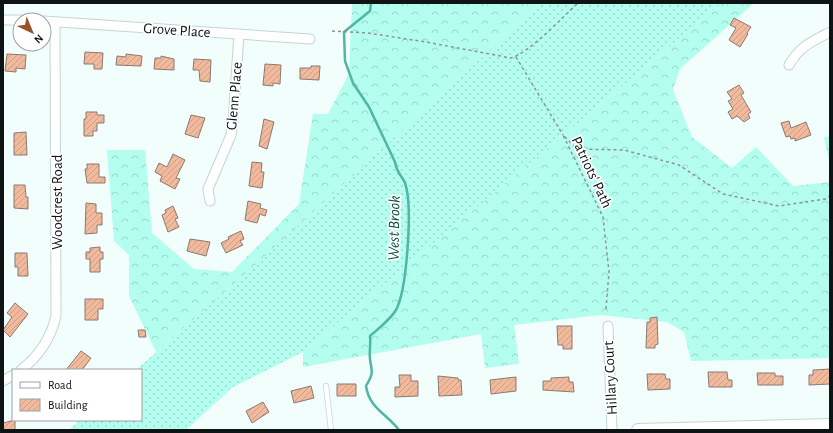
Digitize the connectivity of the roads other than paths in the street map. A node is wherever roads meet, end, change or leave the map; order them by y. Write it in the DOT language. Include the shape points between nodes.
graph roads {
  1 [pos="52,22"];
  2 [pos="55,22"];
  3 [pos="830,32"];
  4 [pos="239,34"];
  5 [pos="310,39"];
  6 [pos="789,65"];
  7 [pos="210,200"];
  8 [pos="608,326"];
  9 [pos="22,369"];
  10 [pos="12,376"];
  11 [pos="3,381"];
  12 [pos="326,386"];
  13 [pos="830,425"];
  14 [pos="331,430"];
  15 [pos="612,430"];
  16 [pos="638,430"];
  1 -- 2 [label="street, Grove Place"];
  2 -- 4 [label="street, Grove Place"];
  2 -- 9 [label="street, Woodcrest Road" via="56,316 50,337 36,357"];
  3 -- 6 [label="street" via="797,51"];
  4 -- 5 [label="street, Grove Place"];
  4 -- 7 [label="street, Glenn Place" via="231,135 208,189"];
  8 -- 15 [label="street, Hillary Court"];
  10 -- 11 [label="street"];
  12 -- 14 [label="lane"];
  13 -- 16 [label="street"];
}
